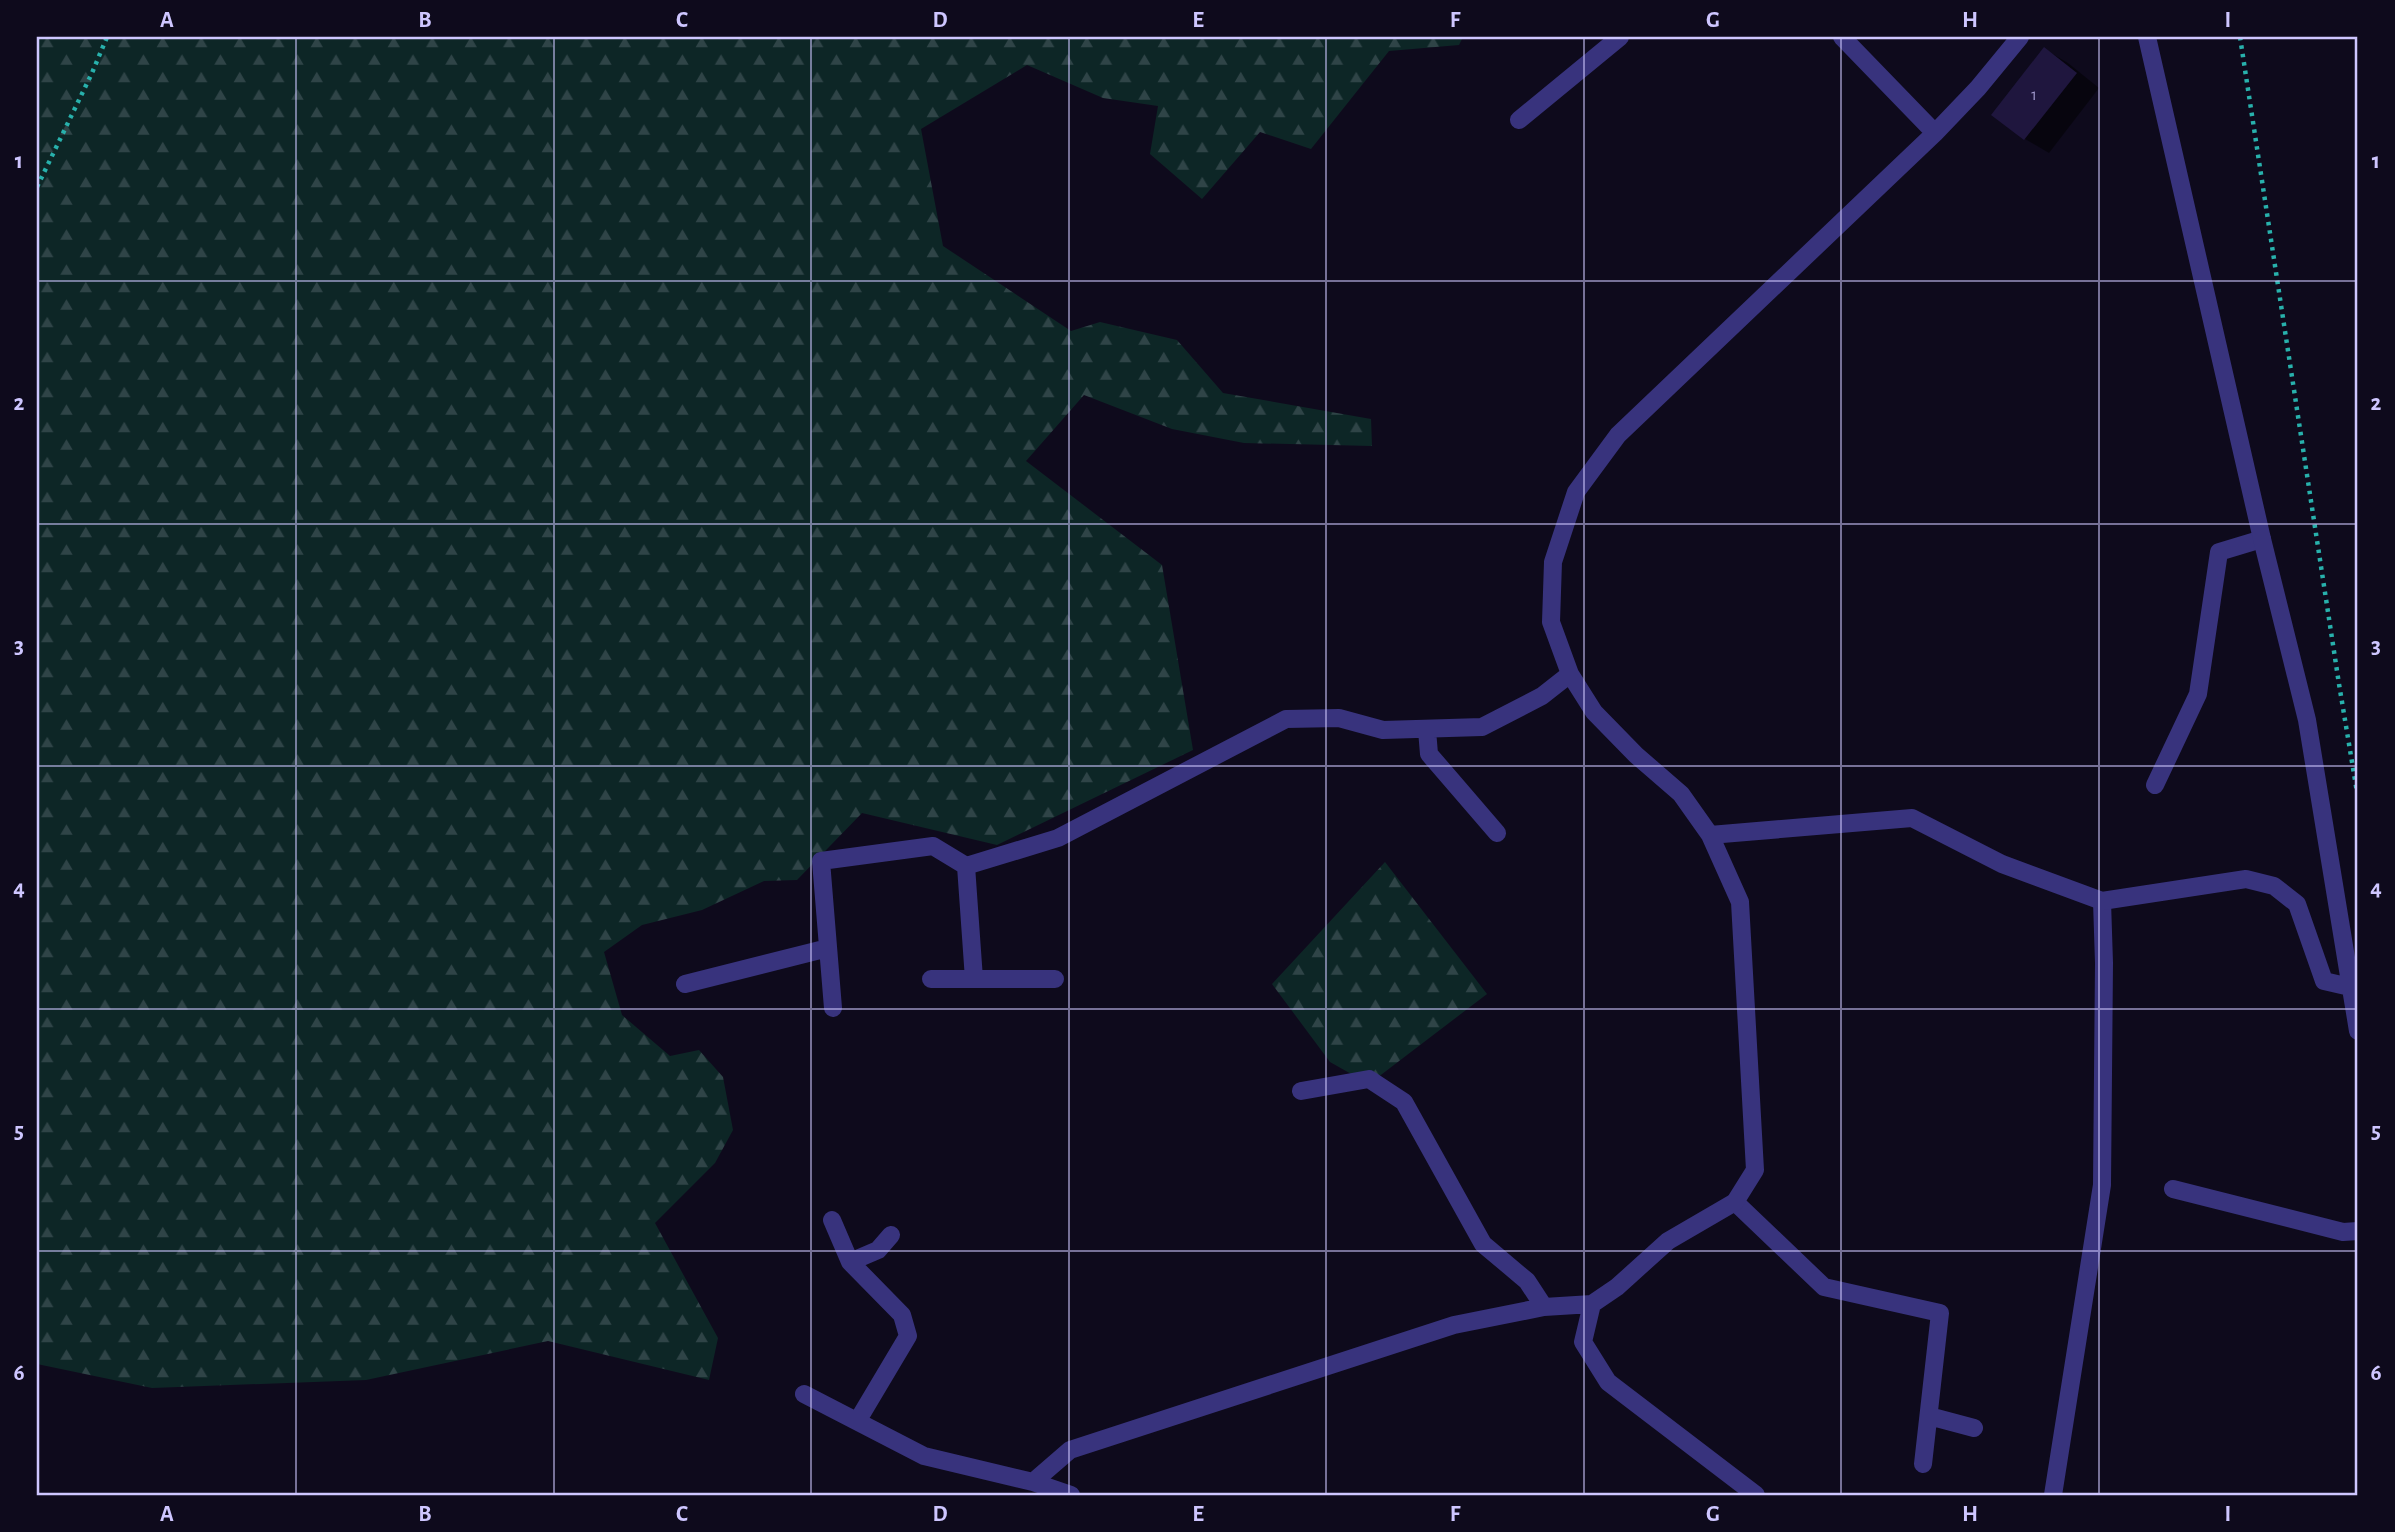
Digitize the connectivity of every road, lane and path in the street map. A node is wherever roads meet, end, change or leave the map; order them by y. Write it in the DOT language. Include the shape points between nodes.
graph roads {
  1 [pos="107,37"];
  2 [pos="1620,37"];
  3 [pos="1842,37"];
  4 [pos="2020,37"];
  5 [pos="2147,37"];
  6 [pos="2240,37"];
  7 [pos="1519,120"];
  8 [pos="1935,132"];
  9 [pos="37,187"];
  10 [pos="2262,539"];
  11 [pos="1570,674"];
  12 [pos="1427,730"];
  13 [pos="2155,785"];
  14 [pos="2358,798"];
  15 [pos="1497,833"];
  16 [pos="1710,835"];
  17 [pos="966,866"];
  18 [pos="2102,901"];
  19 [pos="828,948"];
  20 [pos="931,979"];
  21 [pos="975,979"];
  22 [pos="1055,979"];
  23 [pos="685,984"];
  24 [pos="2350,987"];
  25 [pos="833,1009"];
  26 [pos="2358,1031"];
  27 [pos="1301,1091"];
  28 [pos="2173,1189"];
  29 [pos="1735,1202"];
  30 [pos="832,1220"];
  31 [pos="2358,1231"];
  32 [pos="891,1235"];
  33 [pos="850,1262"];
  34 [pos="1592,1304"];
  35 [pos="1544,1307"];
  36 [pos="804,1394"];
  37 [pos="1929,1416"];
  38 [pos="858,1420"];
  39 [pos="1974,1427"];
  40 [pos="1923,1464"];
  41 [pos="1032,1482"];
  42 [pos="1071,1495"];
  43 [pos="1756,1495"];
  44 [pos="2053,1495"];
  1 -- 9 [label="path"];
  2 -- 7 [label="street"];
  3 -- 8 [label="street"];
  4 -- 8 [label="street"];
  5 -- 10 [label="street"];
  6 -- 14 [label="path"];
  8 -- 11 [label="street" via="1618,435 1576,492 1553,562 1552,586 1551,622"];
  10 -- 13 [label="street" via="2219,552 2199,694"];
  10 -- 24 [label="street" via="2307,720"];
  11 -- 12 [label="street" via="1542,696 1482,727"];
  11 -- 16 [label="street" via="1594,712 1681,794"];
  12 -- 15 [label="street" via="1429,754"];
  12 -- 17 [label="street" via="1383,730 1339,718 1286,719 1058,838"];
  16 -- 18 [label="street" via="1912,818 2002,864"];
  16 -- 29 [label="street" via="1740,902 1755,1170"];
  17 -- 19 [label="street" via="933,846 821,861"];
  17 -- 21 [label="street"];
  18 -- 24 [label="street" via="2246,879 2274,886 2297,904 2324,981"];
  18 -- 44 [label="street" via="2102,1185"];
  19 -- 23 [label="street"];
  19 -- 25 [label="street"];
  20 -- 21 [label="street"];
  21 -- 22 [label="street"];
  24 -- 26 [label="street"];
  27 -- 35 [label="street" via="1369,1079 1404,1102 1482,1244 1527,1281"];
  28 -- 31 [label="street" via="2343,1232"];
  29 -- 34 [label="street" via="1668,1241"];
  29 -- 37 [label="street" via="1824,1287 1940,1313"];
  30 -- 33 [label="street"];
  32 -- 33 [label="street" via="877,1250"];
  33 -- 38 [label="street" via="902,1315 908,1336"];
  34 -- 35 [label="street"];
  34 -- 43 [label="street" via="1583,1342 1608,1382"];
  35 -- 41 [label="street" via="1454,1325 1070,1450"];
  36 -- 38 [label="street"];
  37 -- 39 [label="street"];
  37 -- 40 [label="street"];
  38 -- 41 [label="street" via="925,1457"];
  41 -- 42 [label="street"];
}
